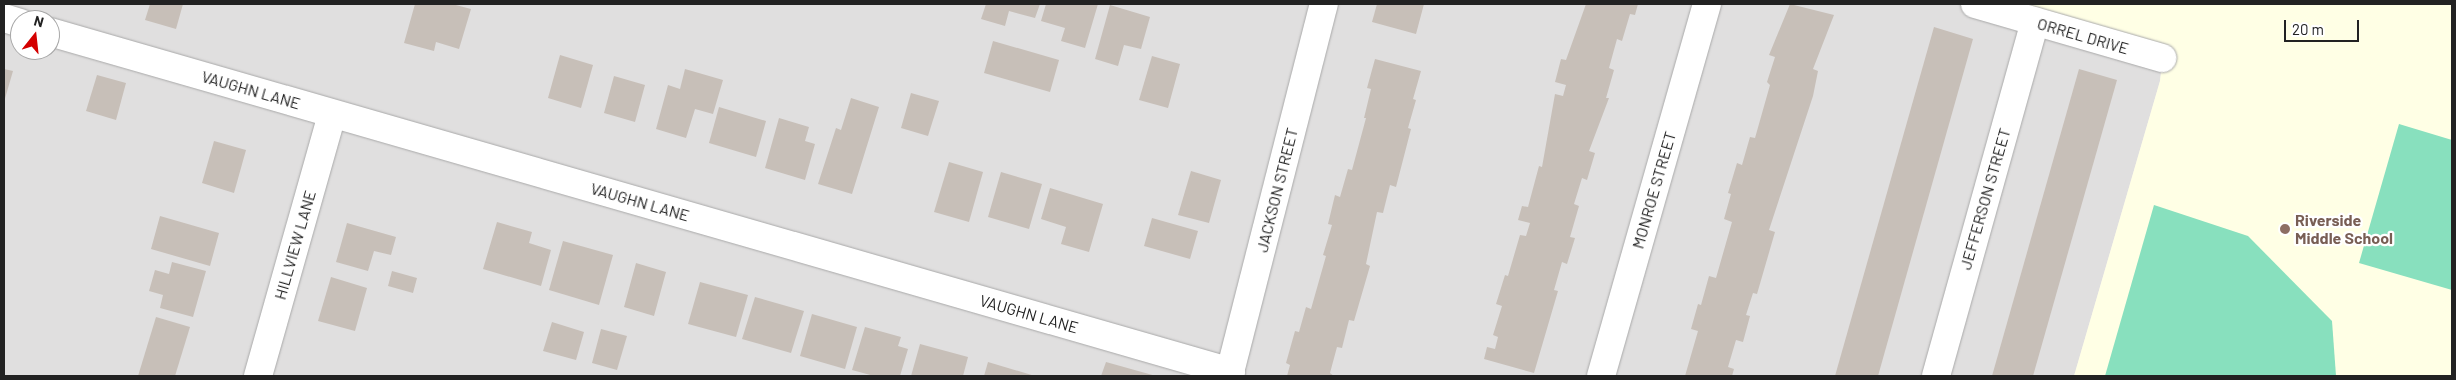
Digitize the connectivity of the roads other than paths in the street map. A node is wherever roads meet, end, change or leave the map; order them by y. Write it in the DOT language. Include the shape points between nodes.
graph roads {
  1 [pos="1324,4"];
  2 [pos="1707,4"];
  3 [pos="1975,4"];
  4 [pos="2035,22"];
  5 [pos="60,35"];
  6 [pos="2162,58"];
  7 [pos="332,114"];
  8 [pos="1230,374"];
  9 [pos="258,376"];
  10 [pos="1601,376"];
  11 [pos="1936,376"];
  1 -- 8 [label="street, JACKSON STREET"];
  2 -- 10 [label="street, MONROE STREET"];
  3 -- 4 [label="street, ORREL DRIVE"];
  4 -- 6 [label="street, ORREL DRIVE"];
  4 -- 11 [label="street, JEFFERSON STREET"];
  5 -- 7 [label="street, VAUGHN LANE"];
  7 -- 8 [label="street, VAUGHN LANE"];
  7 -- 9 [label="street, HILLVIEW LANE"];
}
